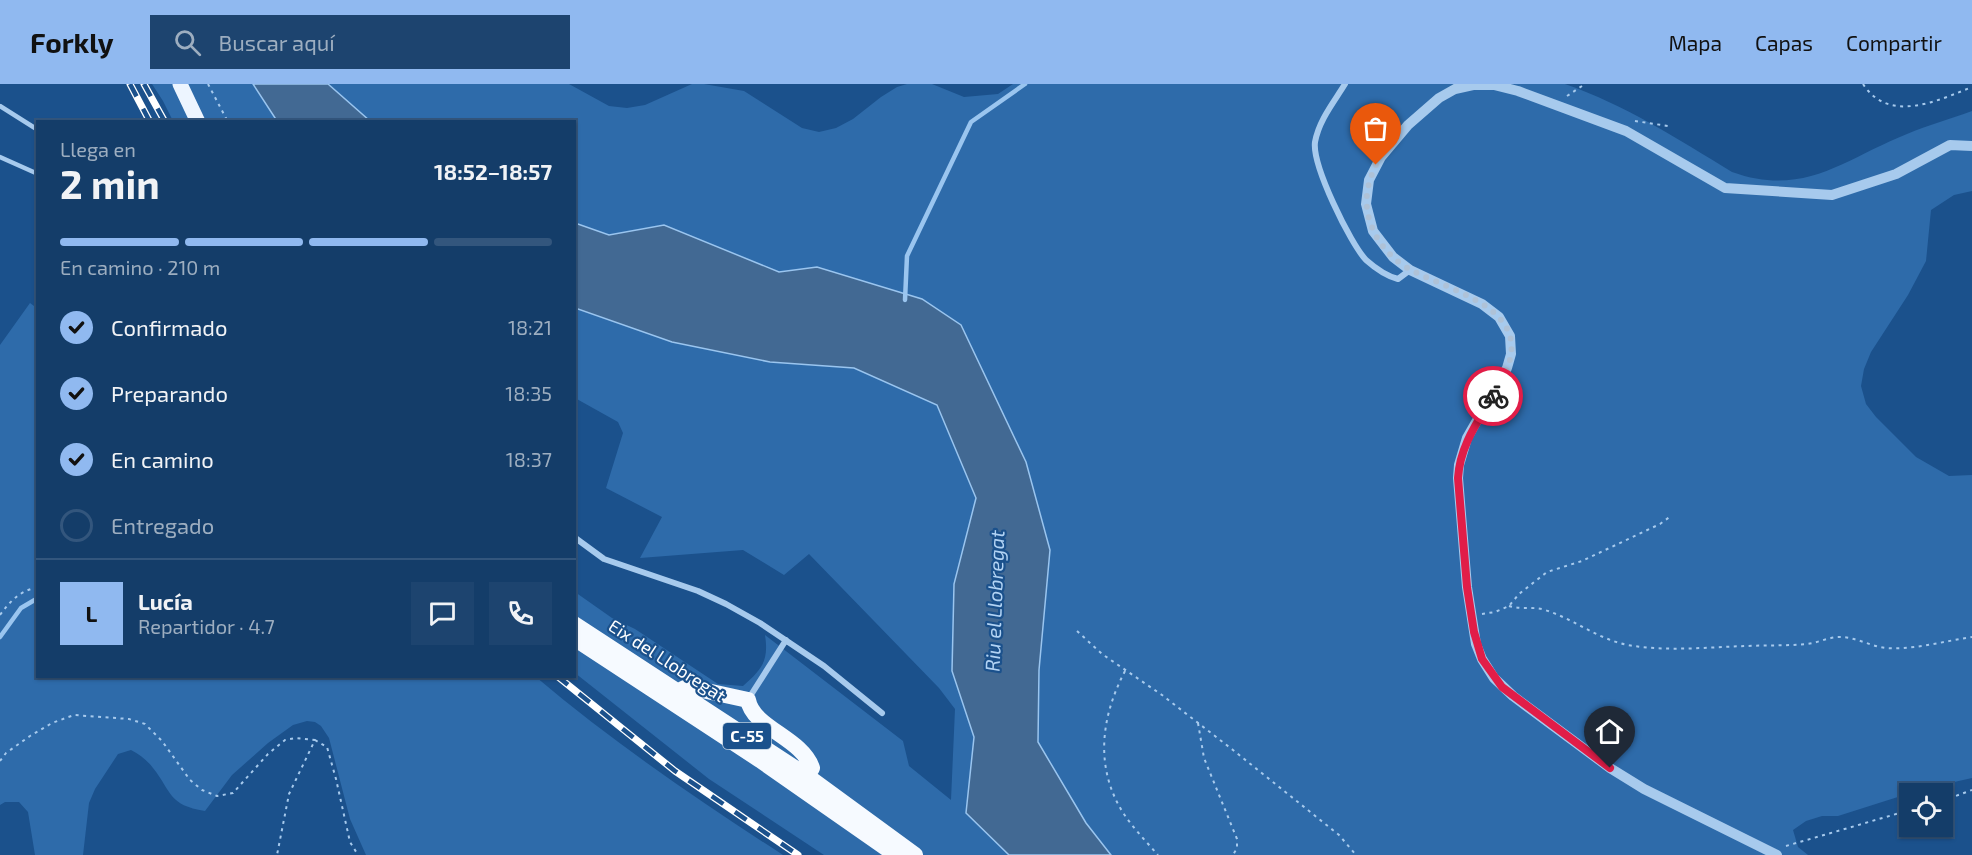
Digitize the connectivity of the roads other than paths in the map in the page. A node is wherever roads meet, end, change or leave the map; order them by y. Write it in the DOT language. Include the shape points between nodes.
graph roads {
  1 [pos="180,84"];
  2 [pos="1345,84"];
  3 [pos="0,106"];
  4 [pos="197,120"];
  5 [pos="36,129"];
  6 [pos="1972,146"];
  7 [pos="0,157"];
  8 [pos="36,173"];
  9 [pos="1410,270"];
  10 [pos="576,538"];
  11 [pos="576,625"];
  12 [pos="576,639"];
  13 [pos="786,640"];
  14 [pos="679,691"];
  15 [pos="748,700"];
  16 [pos="882,713"];
  17 [pos="807,776"];
  18 [pos="1774,853"];
  19 [pos="896,855"];
  20 [pos="915,855"];
  1 -- 4 [label="main road"];
  2 -- 9 [label="street" via="1318,130 1315,144 1319,170 1365,259 1398,279"];
  3 -- 5 [label="lane"];
  6 -- 9 [label="street" via="1950,146 1896,174 1832,195 1725,188 1616,126 1504,87 1464,87 1429,105 1396,139 1372,172 1367,188 1370,222 1379,240"];
  7 -- 8 [label="lane"];
  9 -- 18 [label="street" via="1492,310 1507,328 1511,343 1507,368 1467,438 1459,465 1471,616 1476,644 1488,669 1502,687 1610,768"];
  10 -- 13 [label="street" via="604,559 717,600"];
  11 -- 14 [label="highway, Eix del Llobregat / C-55"];
  12 -- 19 [label="highway, Eix del Llobregat / C-55"];
  13 -- 15 [label="street"];
  13 -- 16 [label="street"];
  14 -- 15 [label="highway" via="693,688"];
  14 -- 17 [label="highway, Eix del Llobregat / C-55"];
  15 -- 17 [label="highway" via="753,711 810,761 812,768"];
  17 -- 20 [label="highway, Eix del Llobregat / C-55"];
}
